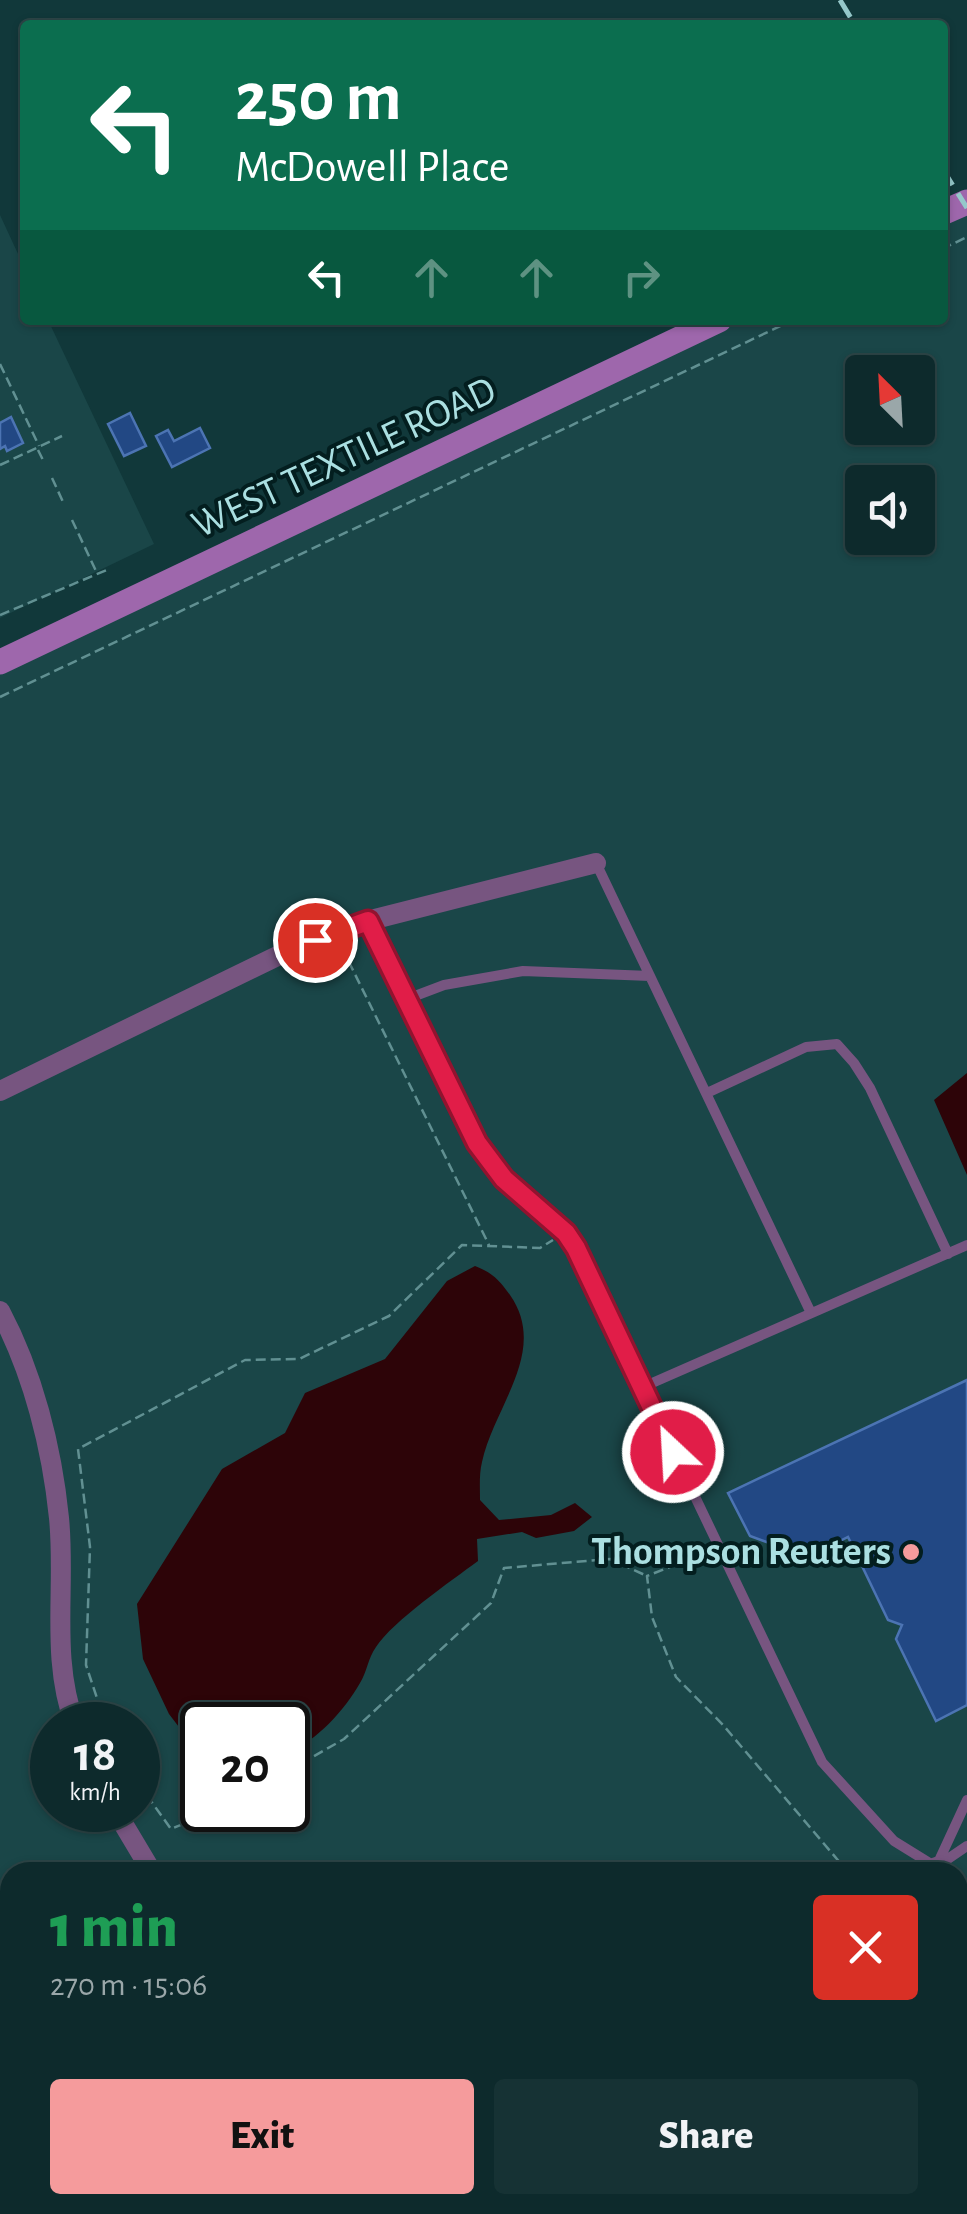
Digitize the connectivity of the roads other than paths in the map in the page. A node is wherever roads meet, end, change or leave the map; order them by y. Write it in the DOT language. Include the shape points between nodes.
graph roads {
  1 [pos="708,325"];
  2 [pos="0,662"];
  3 [pos="596,863"];
  4 [pos="368,921"];
  5 [pos="650,976"];
  6 [pos="407,999"];
  7 [pos="0,1091"];
  8 [pos="707,1093"];
  9 [pos="967,1245"];
  10 [pos="948,1254"];
  11 [pos="0,1311"];
  12 [pos="811,1313"];
  13 [pos="643,1386"];
  14 [pos="66,1702"];
  15 [pos="967,1800"];
  16 [pos="126,1832"];
  17 [pos="967,1846"];
  18 [pos="142,1862"];
  19 [pos="923,1862"];
  20 [pos="940,1862"];
  21 [pos="947,1862"];
  1 -- 2 [label="main road, WEST TEXTILE ROAD"];
  3 -- 4 [label="street"];
  3 -- 5 [label="lane"];
  4 -- 6 [label="lane"];
  4 -- 7 [label="street" via="296,948"];
  5 -- 6 [label="lane" via="524,972 444,985"];
  5 -- 8 [label="lane"];
  6 -- 13 [label="lane" via="477,1143 504,1179 566,1233"];
  8 -- 10 [label="lane" via="806,1047 837,1044 870,1088"];
  8 -- 12 [label="lane"];
  9 -- 10 [label="lane"];
  10 -- 12 [label="lane"];
  11 -- 14 [label="street" via="44,1428 60,1520 58,1632"];
  12 -- 13 [label="lane"];
  13 -- 19 [label="lane" via="822,1762 894,1841"];
  15 -- 20 [label="lane"];
  16 -- 18 [label="street"];
  17 -- 21 [label="lane"];
}
